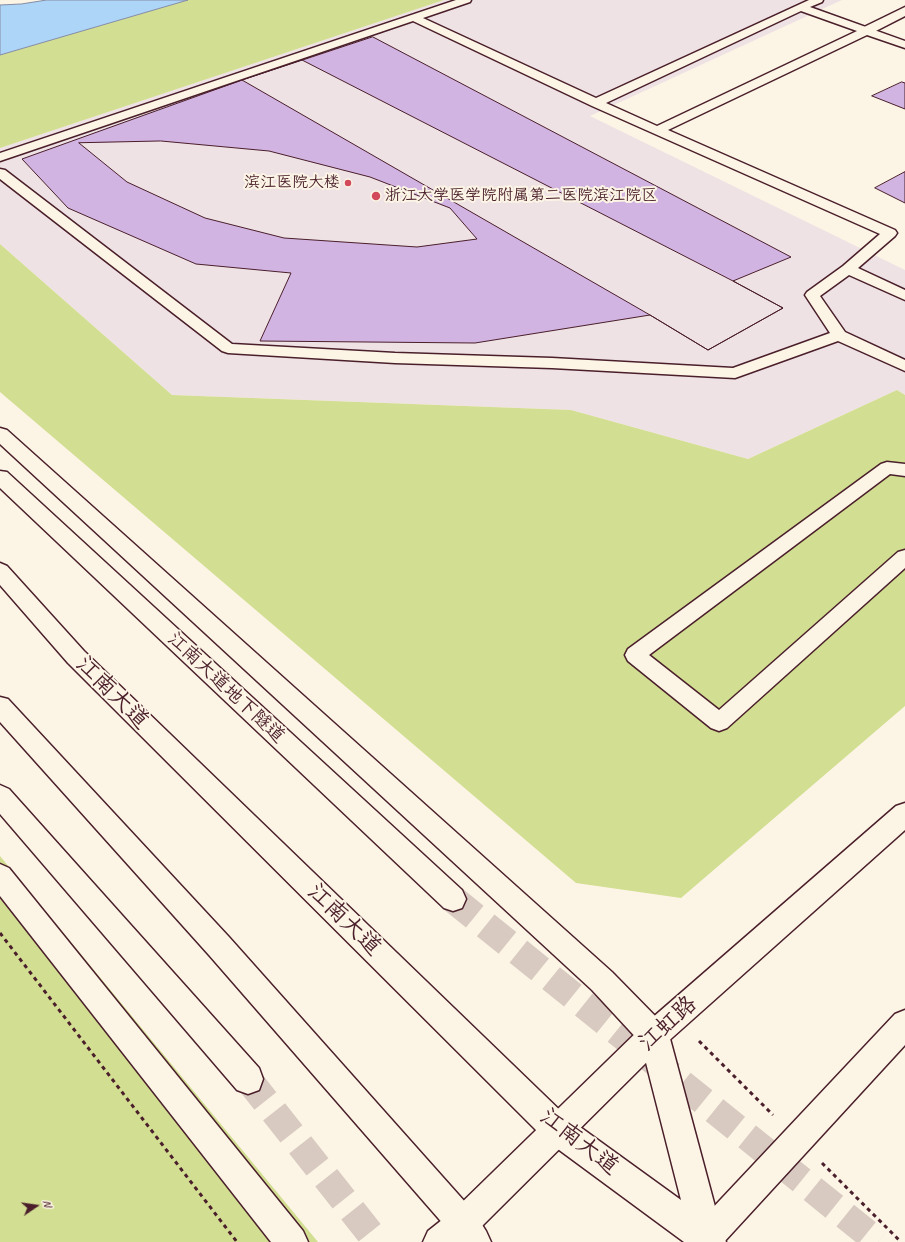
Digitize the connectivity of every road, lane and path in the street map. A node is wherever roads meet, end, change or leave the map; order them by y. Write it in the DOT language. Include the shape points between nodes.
graph roads {
  1 [pos="466,0"];
  2 [pos="818,0"];
  3 [pos="801,7"];
  4 [pos="905,11"];
  5 [pos="414,18"];
  6 [pos="866,31"];
  7 [pos="905,45"];
  8 [pos="596,103"];
  9 [pos="658,130"];
  10 [pos="0,157"];
  11 [pos="0,173"];
  12 [pos="848,269"];
  13 [pos="905,296"];
  14 [pos="839,335"];
  15 [pos="905,366"];
  16 [pos="0,434"];
  17 [pos="905,470"];
  18 [pos="0,477"];
  19 [pos="905,557"];
  20 [pos="0,571"];
  21 [pos="0,706"];
  22 [pos="0,796"];
  23 [pos="905,814"];
  24 [pos="0,876"];
  25 [pos="453,899"];
  26 [pos="0,933"];
  27 [pos="905,1024"];
  28 [pos="654,1035"];
  29 [pos="248,1079"];
  30 [pos="558,1130"];
  31 [pos="469,1232"];
  32 [pos="707,1241"];
  33 [pos="236,1242"];
  34 [pos="292,1242"];
  35 [pos="439,1242"];
  1 -- 5 [label="lane"];
  2 -- 3 [label="lane"];
  3 -- 6 [label="lane"];
  3 -- 8 [label="lane"];
  4 -- 6 [label="main road"];
  5 -- 8 [label="lane"];
  5 -- 10 [label="lane"];
  6 -- 7 [label="lane"];
  6 -- 9 [label="lane"];
  8 -- 9 [label="lane"];
  9 -- 12 [label="lane" via="890,233"];
  11 -- 14 [label="lane" via="228,348 735,373"];
  12 -- 13 [label="lane"];
  12 -- 14 [label="lane" via="812,295"];
  14 -- 15 [label="lane"];
  16 -- 28 [label="main road" via="602,981"];
  17 -- 19 [label="lane" via="887,468 635,655 719,722"];
  18 -- 25 [label="main road, 江南大道地下隧道"];
  20 -- 30 [label="main road, 江南大道" via="76,657"];
  21 -- 31 [label="main road" via="219,946"];
  22 -- 29 [label="main road"];
  23 -- 28 [label="main road, 江虹路"];
  24 -- 34 [label="main road"];
  26 -- 33 [label="path"];
  27 -- 32 [label="main road"];
  28 -- 30 [label="main road, 江虹路"];
  28 -- 32 [label="main road"];
  30 -- 31 [label="main road, 江虹路"];
  30 -- 32 [label="main road, 江南大道"];
  31 -- 35 [label="main road, 江虹路"];
}
